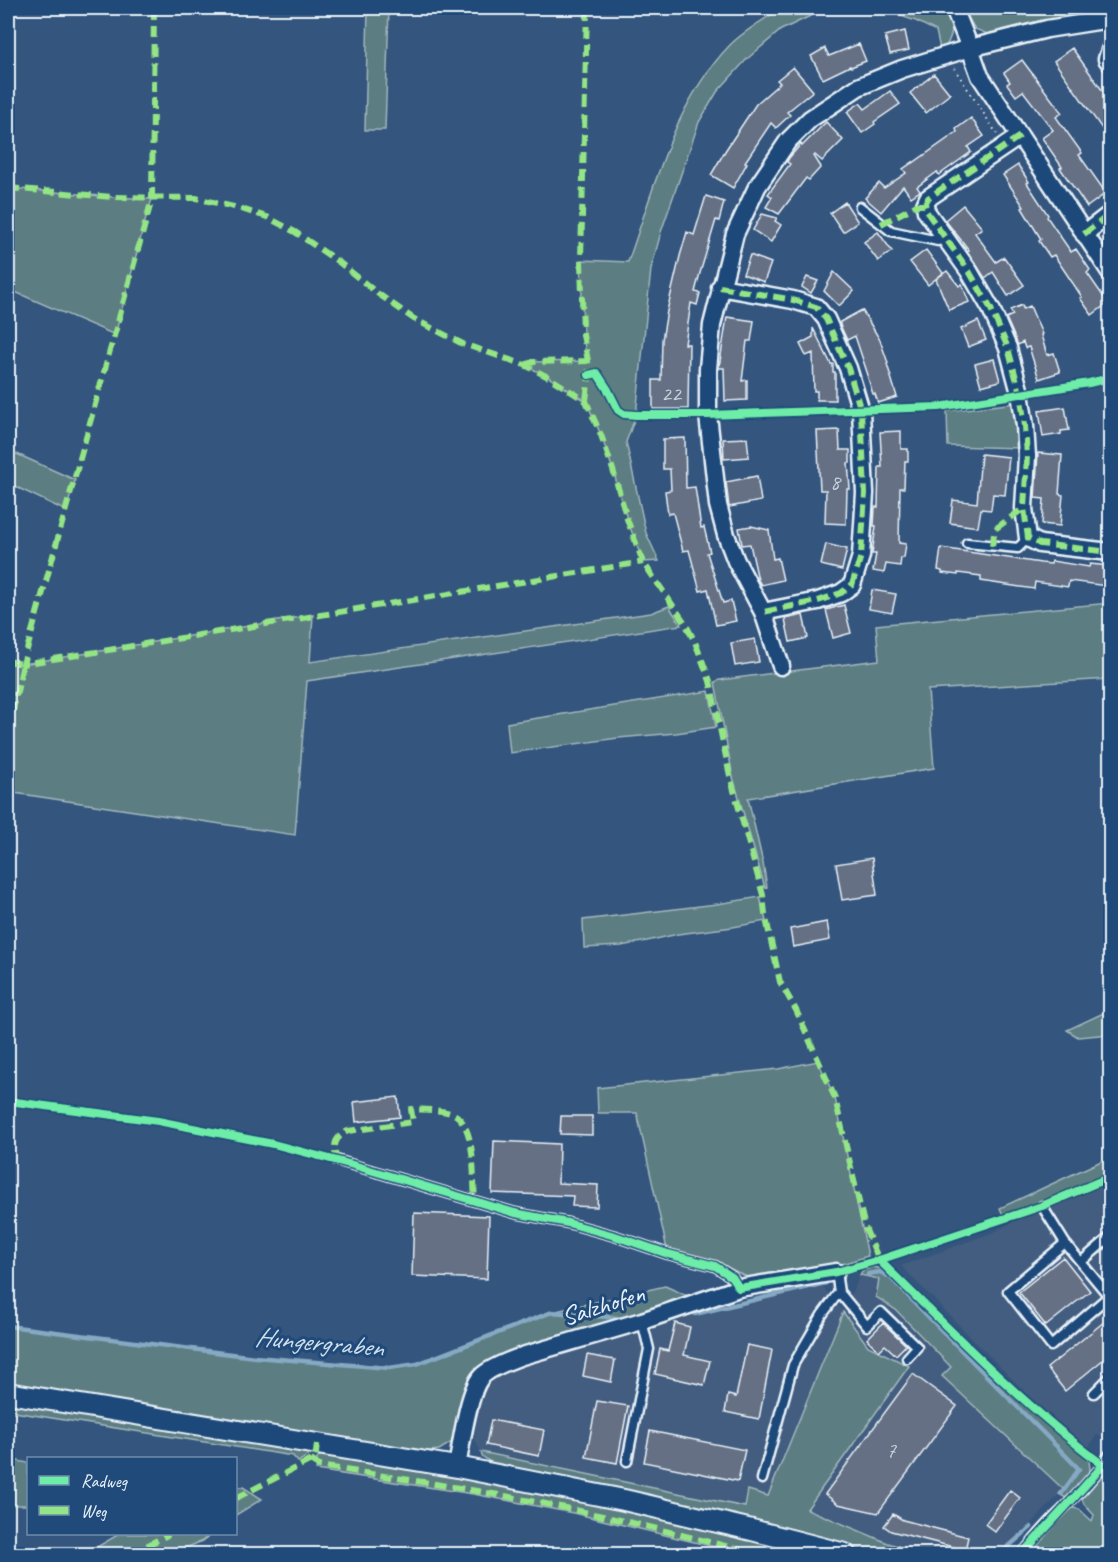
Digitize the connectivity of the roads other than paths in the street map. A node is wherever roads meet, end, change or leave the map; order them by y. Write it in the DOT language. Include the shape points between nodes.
graph roads {
  1 [pos="954,8"];
  2 [pos="1110,19"];
  3 [pos="970,48"];
  4 [pos="1110,50"];
  5 [pos="1110,63"];
  6 [pos="1020,136"];
  7 [pos="860,207"];
  8 [pos="1110,214"];
  9 [pos="1084,234"];
  10 [pos="944,237"];
  11 [pos="1110,272"];
  12 [pos="720,287"];
  13 [pos="1028,538"];
  14 [pos="967,543"];
  15 [pos="1110,552"];
  16 [pos="763,612"];
  17 [pos="781,666"];
  18 [pos="336,1160"];
  19 [pos="1042,1206"];
  20 [pos="1110,1237"];
  21 [pos="1065,1243"];
  22 [pos="1081,1262"];
  23 [pos="836,1272"];
  24 [pos="739,1288"];
  25 [pos="839,1292"];
  26 [pos="1110,1297"];
  27 [pos="642,1321"];
  28 [pos="907,1358"];
  29 [pos="1110,1377"];
  30 [pos="8,1393"];
  31 [pos="1094,1393"];
  32 [pos="1110,1454"];
  33 [pos="627,1461"];
  34 [pos="457,1467"];
  35 [pos="762,1479"];
  36 [pos="845,1554"];
  37 [pos="1022,1554"];
  1 -- 3 [label="street"];
  2 -- 3 [label="street"];
  3 -- 6 [label="street" via="980,76"];
  3 -- 12 [label="street" via="858,87 810,119 788,141 757,187 735,234"];
  4 -- 5 [label="street"];
  6 -- 9 [label="street"];
  6 -- 10 [label="street" via="928,198 927,211"];
  7 -- 10 [label="lane" via="891,231 938,241"];
  8 -- 9 [label="street"];
  9 -- 11 [label="street"];
  10 -- 13 [label="street" via="991,309 1008,348 1025,426 1024,508"];
  12 -- 16 [label="street" via="708,369 708,415 718,505 736,561"];
  12 -- 16 [label="street" via="816,307 826,319 848,368 861,411 865,494 861,556 852,585 841,594 818,601"];
  13 -- 14 [label="lane" via="1018,548"];
  13 -- 15 [label="street" via="1041,544"];
  16 -- 17 [label="street"];
  18 -- 24 [label="lane" via="514,1213 568,1223 716,1266"];
  19 -- 21 [label="lane"];
  20 -- 22 [label="lane"];
  21 -- 22 [label="lane"];
  21 -- 26 [label="lane" via="1008,1291 1051,1346"];
  22 -- 26 [label="lane"];
  23 -- 24 [label="street, Salzhofen"];
  23 -- 25 [label="lane"];
  24 -- 27 [label="street, Salzhofen"];
  25 -- 28 [label="lane" via="867,1326 881,1312 917,1347"];
  25 -- 35 [label="lane" via="793,1365"];
  27 -- 33 [label="lane" via="649,1349"];
  27 -- 34 [label="street, Salzhofen" via="522,1361 504,1363 481,1377 471,1398"];
  29 -- 31 [label="lane"];
  30 -- 34 [label="street"];
  32 -- 37 [label="lane" via="1074,1500"];
  34 -- 36 [label="street" via="624,1500"];
}
